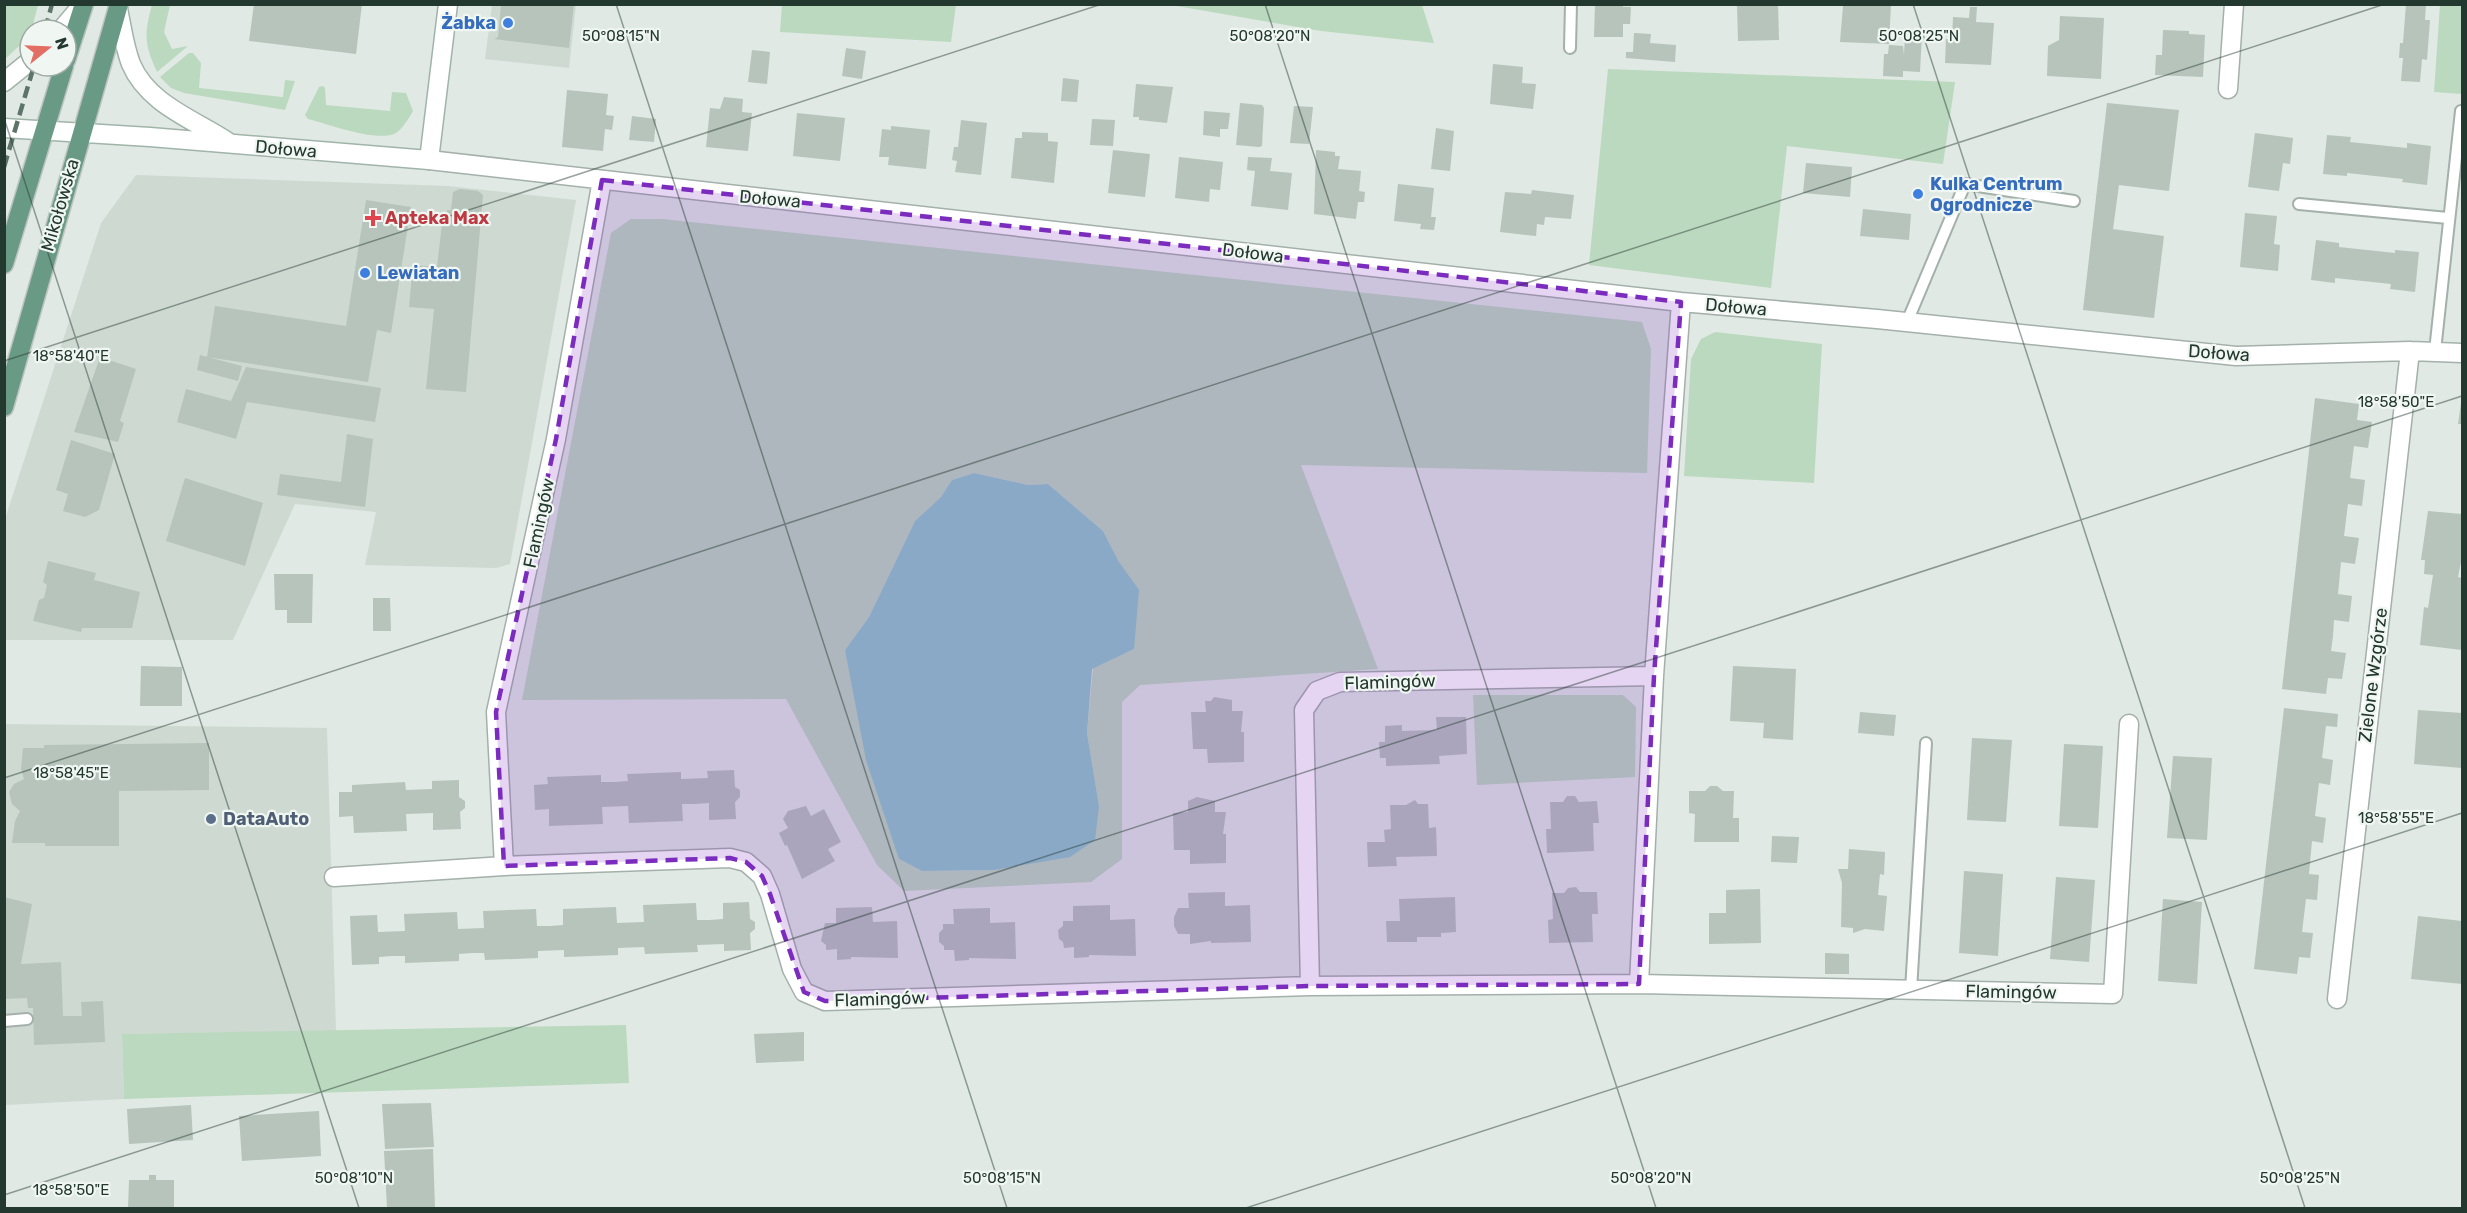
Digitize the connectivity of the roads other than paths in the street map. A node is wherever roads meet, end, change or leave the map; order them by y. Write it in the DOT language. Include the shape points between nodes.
graph roads {
  1 [pos="83,4"];
  2 [pos="448,4"];
  3 [pos="1571,4"];
  4 [pos="2234,4"];
  5 [pos="118,7"];
  6 [pos="71,18"];
  7 [pos="78,20"];
  8 [pos="1570,48"];
  9 [pos="18,71"];
  10 [pos="60,78"];
  11 [pos="4,81"];
  12 [pos="2228,89"];
  13 [pos="2461,111"];
  14 [pos="4,128"];
  15 [pos="44,129"];
  16 [pos="82,132"];
  17 [pos="232,144"];
  18 [pos="429,160"];
  19 [pos="602,180"];
  20 [pos="2074,201"];
  21 [pos="2299,204"];
  22 [pos="2448,218"];
  23 [pos="4,264"];
  24 [pos="1681,302"];
  25 [pos="1908,322"];
  26 [pos="2410,351"];
  27 [pos="2435,351"];
  28 [pos="2463,353"];
  29 [pos="4,407"];
  30 [pos="1654,676"];
  31 [pos="2129,724"];
  32 [pos="1926,743"];
  33 [pos="504,866"];
  34 [pos="334,877"];
  35 [pos="1639,984"];
  36 [pos="1310,986"];
  37 [pos="1911,990"];
  38 [pos="2337,999"];
  39 [pos="27,1020"];
  40 [pos="4,1021"];
  1 -- 6 [label="street"];
  1 -- 7 [label="main road"];
  2 -- 18 [label="street"];
  3 -- 8 [label="lane"];
  4 -- 12 [label="street"];
  5 -- 16 [label="main road, Mikołowska"];
  5 -- 17 [label="street" via="130,62 145,87 167,106"];
  9 -- 11 [label="street"];
  10 -- 15 [label="main road, Mikołowska"];
  13 -- 22 [label="lane"];
  14 -- 15 [label="street, Dołowa"];
  15 -- 16 [label="street, Dołowa"];
  15 -- 23 [label="main road, Mikołowska"];
  16 -- 17 [label="street, Dołowa"];
  16 -- 29 [label="main road, Mikołowska"];
  17 -- 18 [label="street, Dołowa"];
  18 -- 19 [label="street, Dołowa"];
  19 -- 24 [label="street, Dołowa"];
  19 -- 33 [label="street, Flamingów" via="556,438 496,712"];
  20 -- 25 [label="lane" via="1965,184"];
  21 -- 22 [label="lane"];
  22 -- 27 [label="lane"];
  24 -- 25 [label="street, Dołowa"];
  24 -- 30 [label="street"];
  25 -- 26 [label="street, Dołowa" via="2236,356"];
  26 -- 27 [label="street, Dołowa"];
  26 -- 38 [label="street, Zielone Wzgórze"];
  27 -- 28 [label="street, Dołowa"];
  30 -- 35 [label="street"];
  30 -- 36 [label="street, Flamingów" via="1340,681 1317,691 1304,710"];
  31 -- 37 [label="street, Flamingów" via="2113,994"];
  32 -- 37 [label="lane"];
  33 -- 34 [label="street, Flamingów"];
  33 -- 36 [label="street, Flamingów" via="730,858 746,862 762,876 792,969 804,992 825,1001"];
  35 -- 36 [label="street, Flamingów"];
  35 -- 37 [label="street, Flamingów"];
  39 -- 40 [label="lane"];
}
